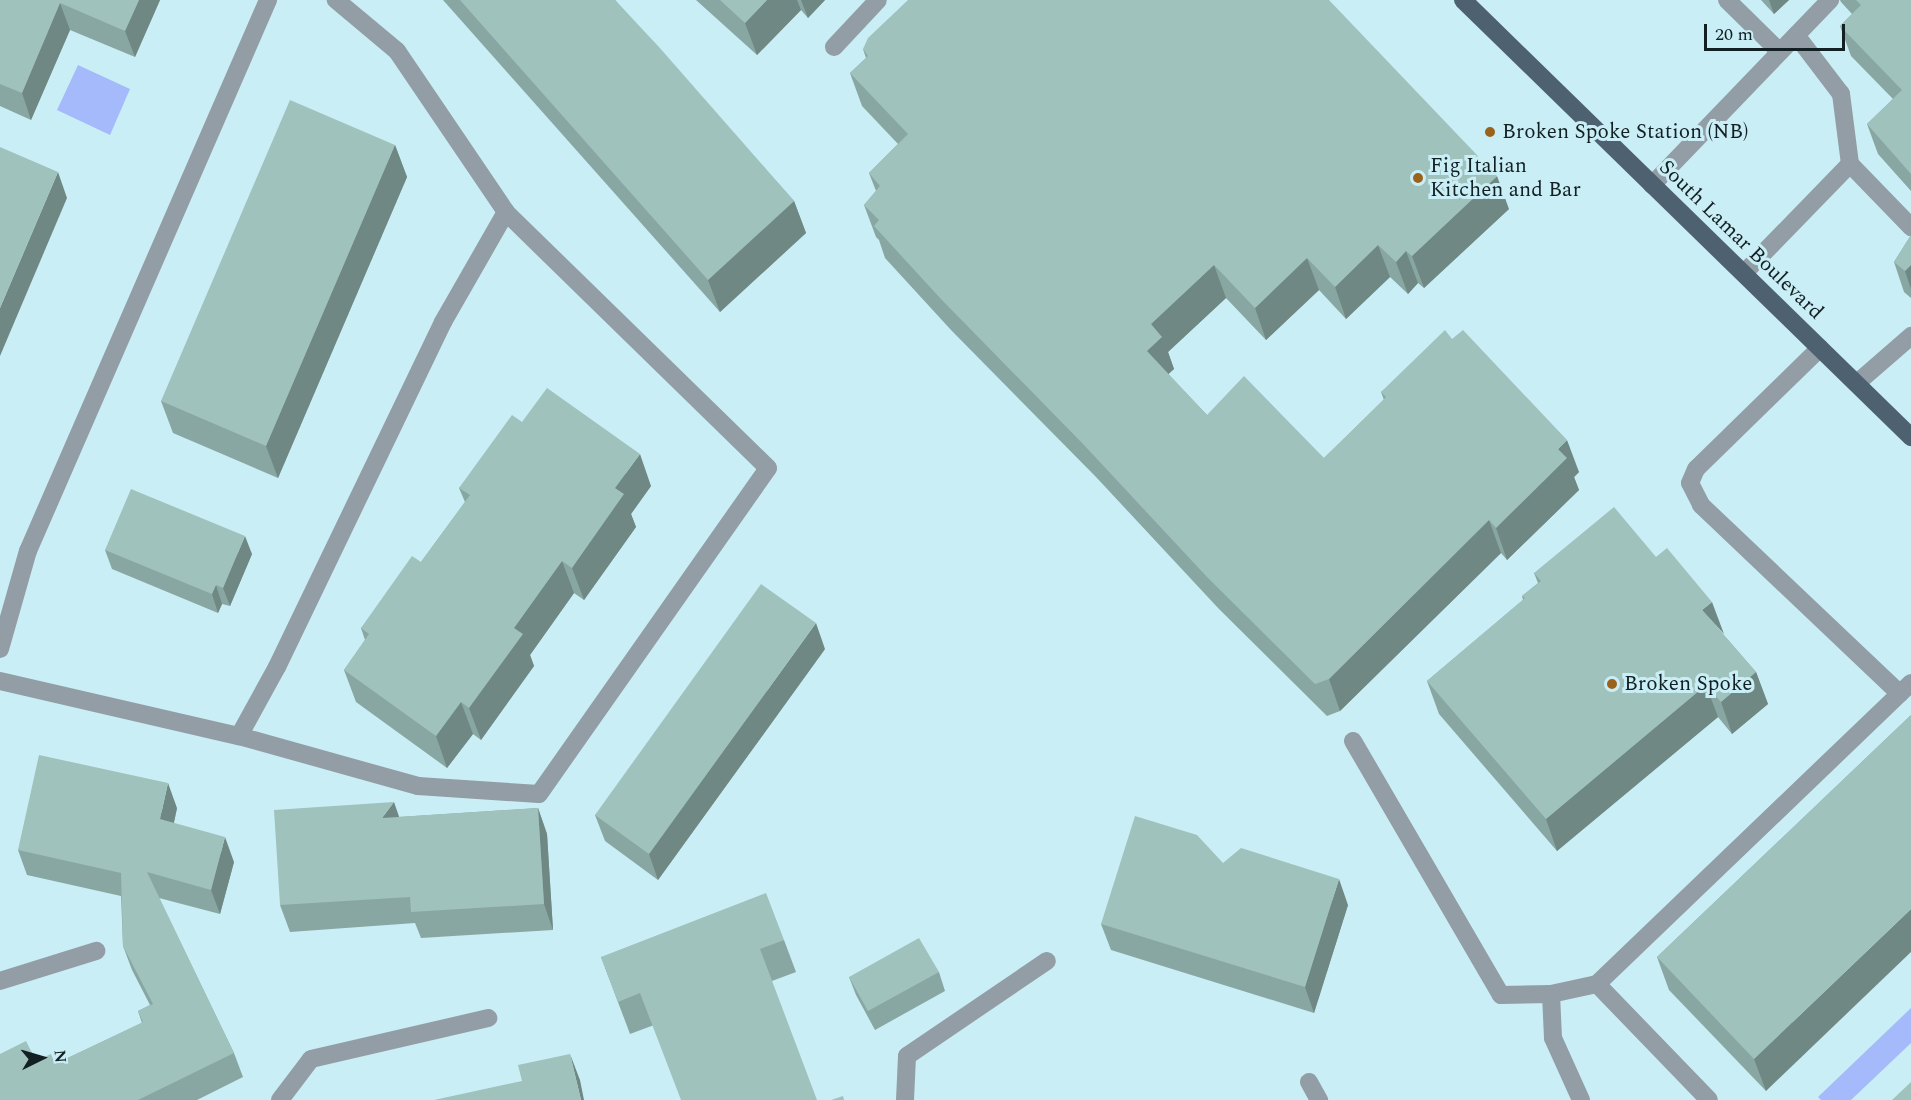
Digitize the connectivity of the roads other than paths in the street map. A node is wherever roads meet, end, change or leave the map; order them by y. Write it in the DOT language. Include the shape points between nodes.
graph roads {
  1 [pos="268,0"];
  2 [pos="336,0"];
  3 [pos="878,0"];
  4 [pos="1462,0"];
  5 [pos="1726,0"];
  6 [pos="1830,0"];
  7 [pos="1796,35"];
  8 [pos="834,47"];
  9 [pos="1780,52"];
  10 [pos="1850,164"];
  11 [pos="1652,184"];
  12 [pos="506,212"];
  13 [pos="1911,227"];
  14 [pos="1744,273"];
  15 [pos="1911,336"];
  16 [pos="1821,348"];
  17 [pos="1857,383"];
  18 [pos="1911,437"];
  19 [pos="0,649"];
  20 [pos="0,681"];
  21 [pos="1905,689"];
  22 [pos="239,736"];
  23 [pos="1353,741"];
  24 [pos="96,951"];
  25 [pos="1047,961"];
  26 [pos="0,981"];
  27 [pos="1597,984"];
  28 [pos="1551,994"];
  29 [pos="488,1018"];
  30 [pos="1309,1082"];
  31 [pos="280,1100"];
  32 [pos="905,1100"];
  33 [pos="1319,1100"];
  34 [pos="1581,1100"];
  35 [pos="1709,1100"];
  1 -- 19 [label="lane" via="28,551"];
  2 -- 12 [label="lane" via="397,51"];
  3 -- 8 [label="lane"];
  4 -- 11 [label="main road, South Lamar Boulevard"];
  5 -- 9 [label="lane"];
  6 -- 7 [label="lane"];
  7 -- 9 [label="lane"];
  7 -- 10 [label="lane" via="1841,94"];
  9 -- 11 [label="lane"];
  10 -- 13 [label="lane"];
  10 -- 14 [label="lane"];
  11 -- 14 [label="main road, South Lamar Boulevard"];
  12 -- 22 [label="lane" via="443,322 277,667"];
  12 -- 22 [label="lane" via="768,468 539,794 418,786"];
  14 -- 16 [label="main road, South Lamar Boulevard"];
  15 -- 17 [label="lane"];
  16 -- 17 [label="main road, South Lamar Boulevard"];
  16 -- 21 [label="lane" via="1696,469 1690,483 1701,505"];
  17 -- 18 [label="main road, South Lamar Boulevard"];
  20 -- 22 [label="lane"];
  21 -- 27 [label="lane"];
  23 -- 28 [label="lane" via="1501,995"];
  24 -- 26 [label="lane"];
  25 -- 32 [label="lane" via="907,1056"];
  27 -- 28 [label="lane"];
  27 -- 35 [label="lane"];
  28 -- 34 [label="lane" via="1553,1038"];
  29 -- 31 [label="lane" via="311,1059"];
  30 -- 33 [label="lane"];
}
